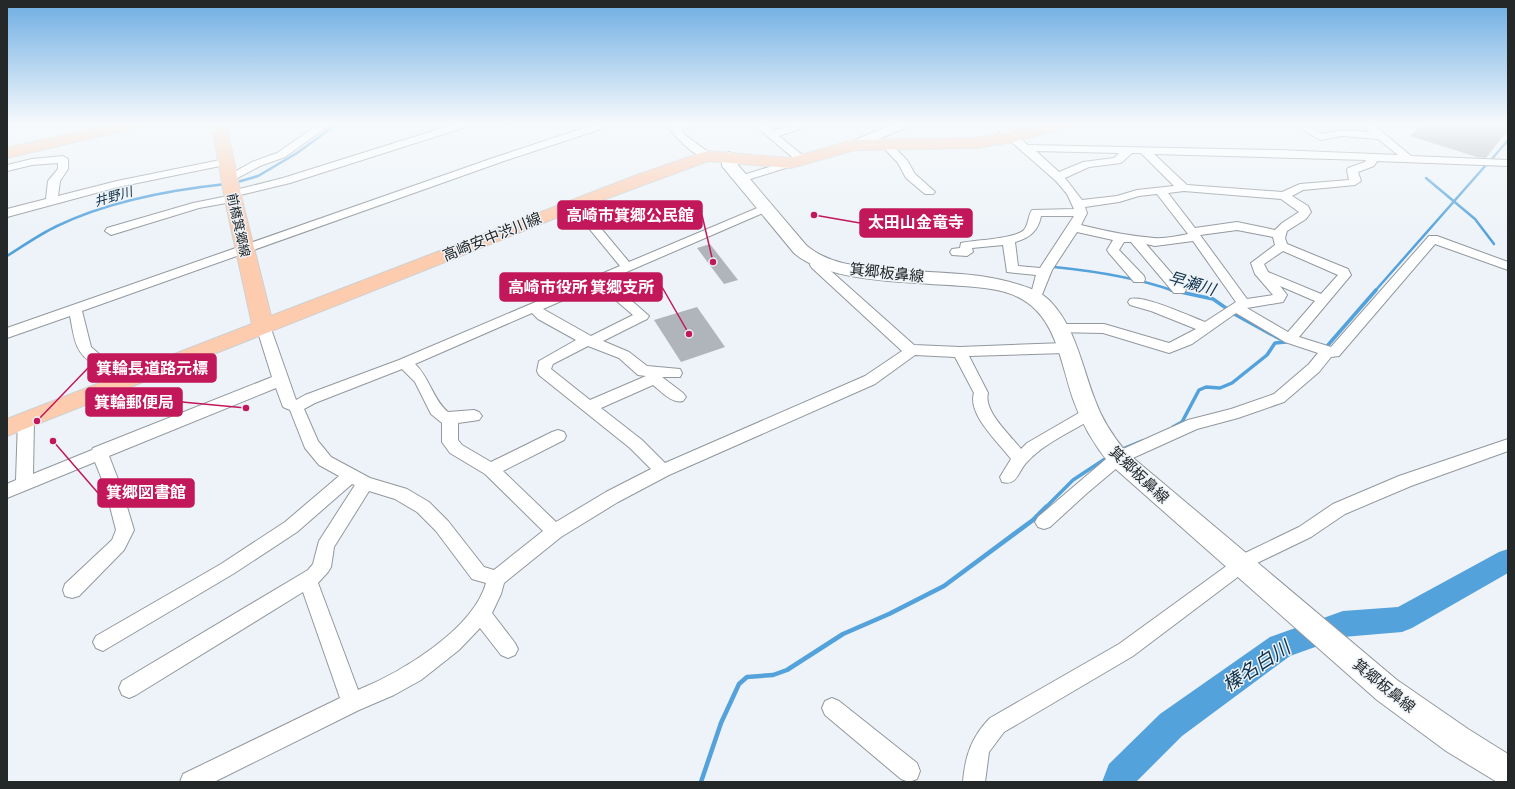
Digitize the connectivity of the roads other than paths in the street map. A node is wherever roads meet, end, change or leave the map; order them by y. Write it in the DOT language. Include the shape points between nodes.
graph roads {
  1 [pos="23,161"];
  2 [pos="44,161"];
  3 [pos="63,161"];
  4 [pos="265,161"];
  5 [pos="349,161"];
  6 [pos="499,161"];
  7 [pos="693,161"];
  8 [pos="729,161"];
  9 [pos="794,161"];
  10 [pos="797,161"];
  11 [pos="902,161"];
  12 [pos="1039,161"];
  13 [pos="1117,161"];
  14 [pos="1155,161"];
  15 [pos="1371,161"];
  16 [pos="1437,161"];
  17 [pos="226,162"];
  18 [pos="1508,163"];
  19 [pos="7,168"];
  20 [pos="21,169"];
  21 [pos="1057,177"];
  22 [pos="741,179"];
  23 [pos="231,188"];
  24 [pos="1184,188"];
  25 [pos="1160,191"];
  26 [pos="929,192"];
  27 [pos="1284,196"];
  28 [pos="51,202"];
  29 [pos="575,204"];
  30 [pos="766,208"];
  31 [pos="1080,209"];
  32 [pos="7,213"];
  33 [pos="1073,227"];
  34 [pos="111,231"];
  35 [pos="1194,235"];
  36 [pos="1120,238"];
  37 [pos="1134,238"];
  38 [pos="1008,239"];
  39 [pos="1280,240"];
  40 [pos="244,249"];
  41 [pos="956,252"];
  42 [pos="817,261"];
  43 [pos="1508,266"];
  44 [pos="628,268"];
  45 [pos="1043,272"];
  46 [pos="1263,275"];
  47 [pos="1139,279"];
  48 [pos="600,280"];
  49 [pos="1179,290"];
  50 [pos="1033,297"];
  51 [pos="1324,300"];
  52 [pos="1135,302"];
  53 [pos="1240,306"];
  54 [pos="532,307"];
  55 [pos="75,310"];
  56 [pos="263,326"];
  57 [pos="1207,328"];
  58 [pos="1059,329"];
  59 [pos="7,333"];
  60 [pos="1290,339"];
  61 [pos="589,341"];
  62 [pos="1065,348"];
  63 [pos="910,350"];
  64 [pos="1328,351"];
  65 [pos="960,352"];
  66 [pos="404,363"];
  67 [pos="675,373"];
  68 [pos="653,376"];
  69 [pos="280,380"];
  70 [pos="108,388"];
  71 [pos="678,397"];
  72 [pos="590,406"];
  73 [pos="296,407"];
  74 [pos="1089,414"];
  75 [pos="474,416"];
  76 [pos="450,418"];
  77 [pos="26,420"];
  78 [pos="7,428"];
  79 [pos="558,436"];
  80 [pos="1508,445"];
  81 [pos="100,452"];
  82 [pos="1118,458"];
  83 [pos="1020,459"];
  84 [pos="491,470"];
  85 [pos="663,472"];
  86 [pos="1008,477"];
  87 [pos="357,479"];
  88 [pos="24,483"];
  89 [pos="7,491"];
  90 [pos="1044,522"];
  91 [pos="555,532"];
  92 [pos="1246,568"];
  93 [pos="496,579"];
  94 [pos="308,580"];
  95 [pos="72,590"];
  96 [pos="482,614"];
  97 [pos="104,642"];
  98 [pos="508,649"];
  99 [pos="129,688"];
  100 [pos="352,703"];
  101 [pos="832,708"];
  102 [pos="909,771"];
  103 [pos="1508,771"];
  104 [pos="191,782"];
  105 [pos="974,782"];
  1 -- 20 [label="street"];
  2 -- 20 [label="street" via="32,162"];
  3 -- 28 [label="street" via="63,169 54,181"];
  4 -- 23 [label="street" via="256,164"];
  5 -- 23 [label="street" via="286,181"];
  6 -- 40 [label="street"];
  7 -- 29 [label="main road, 高崎安中渋川線"];
  8 -- 22 [label="main road, 箕郷板鼻線" via="730,166"];
  9 -- 10 [label="main road, 高崎安中渋川線"];
  10 -- 22 [label="street"];
  11 -- 26 [label="street" via="910,176"];
  12 -- 21 [label="street"];
  13 -- 21 [label="street" via="1087,164"];
  14 -- 24 [label="street"];
  15 -- 27 [label="street" via="1370,164 1352,170 1355,181 1351,183 1300,187"];
  16 -- 18 [label="street"];
  17 -- 23 [label="main road, 前橋箕郷線"];
  17 -- 28 [label="street" via="117,184"];
  19 -- 20 [label="street"];
  21 -- 31 [label="street" via="1070,188"];
  22 -- 30 [label="main road, 箕郷板鼻線"];
  23 -- 34 [label="street" via="197,205"];
  23 -- 40 [label="main road, 前橋箕郷線"];
  24 -- 25 [label="street"];
  24 -- 27 [label="street"];
  25 -- 31 [label="street" via="1137,193"];
  25 -- 35 [label="street"];
  27 -- 39 [label="street" via="1304,208 1305,212 1300,218 1286,225"];
  28 -- 32 [label="street"];
  29 -- 44 [label="street"];
  29 -- 56 [label="main road, 高崎安中渋川線"];
  30 -- 42 [label="main road, 箕郷板鼻線" via="800,249"];
  30 -- 44 [label="street"];
  31 -- 33 [label="street"];
  31 -- 38 [label="street" via="1036,212 1027,234"];
  33 -- 36 [label="street"];
  33 -- 45 [label="street"];
  35 -- 37 [label="street" via="1155,242"];
  35 -- 39 [label="street" via="1237,226"];
  35 -- 53 [label="street"];
  36 -- 37 [label="street"];
  36 -- 47 [label="street" via="1113,250"];
  37 -- 49 [label="street"];
  38 -- 41 [label="street" via="979,242 965,246 967,252"];
  38 -- 45 [label="street" via="1012,269"];
  39 -- 46 [label="street" via="1257,263"];
  39 -- 51 [label="street" via="1343,272 1344,275"];
  40 -- 55 [label="street"];
  40 -- 56 [label="main road, 前橋箕郷線"];
  42 -- 50 [label="main road, 箕郷板鼻線" via="860,272 990,283 1009,287"];
  42 -- 63 [label="street" via="816,265"];
  43 -- 64 [label="street" via="1433,239 1340,348 1334,353"];
  44 -- 48 [label="street"];
  45 -- 50 [label="street" via="1038,293"];
  46 -- 51 [label="street"];
  46 -- 53 [label="street" via="1280,296 1278,299"];
  48 -- 54 [label="street"];
  48 -- 61 [label="street" via="642,316"];
  50 -- 58 [label="main road, 箕郷板鼻線" via="1044,306"];
  51 -- 60 [label="street"];
  52 -- 57 [label="street"];
  53 -- 57 [label="street"];
  53 -- 60 [label="street"];
  54 -- 61 [label="street" via="543,316"];
  54 -- 66 [label="street"];
  55 -- 59 [label="street"];
  55 -- 70 [label="street" via="84,348 89,355 99,360"];
  56 -- 69 [label="street"];
  56 -- 70 [label="main road, 高崎安中渋川線"];
  57 -- 58 [label="street" via="1169,348 1104,328"];
  58 -- 62 [label="main road, 箕郷板鼻線"];
  60 -- 64 [label="street"];
  61 -- 68 [label="street" via="624,354 643,371"];
  61 -- 72 [label="street" via="548,361 543,367 544,371"];
  62 -- 65 [label="street"];
  62 -- 74 [label="main road, 箕郷板鼻線"];
  63 -- 65 [label="street"];
  63 -- 85 [label="street" via="905,357 870,380"];
  64 -- 82 [label="street" via="1314,368 1278,398 1233,414 1193,424"];
  65 -- 83 [label="street" via="981,393 979,400 982,411"];
  66 -- 73 [label="street" via="310,399"];
  66 -- 76 [label="street" via="423,382 436,411 444,418"];
  67 -- 68 [label="street"];
  68 -- 71 [label="street"];
  68 -- 72 [label="street"];
  69 -- 73 [label="street" via="288,403"];
  69 -- 81 [label="street"];
  70 -- 77 [label="main road, 高崎安中渋川線"];
  72 -- 85 [label="street" via="636,444"];
  73 -- 87 [label="street" via="311,444 325,461"];
  74 -- 82 [label="main road, 箕郷板鼻線" via="1108,447"];
  74 -- 83 [label="street" via="1032,447"];
  75 -- 76 [label="street"];
  76 -- 84 [label="street" via="450,442 456,449"];
  77 -- 78 [label="main road, 高崎安中渋川線"];
  77 -- 88 [label="street"];
  79 -- 84 [label="street"];
  80 -- 92 [label="street" via="1405,481 1339,509 1305,532 1249,560"];
  81 -- 88 [label="street"];
  81 -- 95 [label="street" via="125,530 118,545"];
  82 -- 90 [label="street"];
  82 -- 92 [label="main road, 箕郷板鼻線"];
  83 -- 86 [label="street"];
  84 -- 91 [label="street"];
  85 -- 91 [label="street" via="612,498"];
  87 -- 93 [label="street" via="401,494 423,507 442,526 478,573"];
  87 -- 94 [label="street" via="325,546 322,567"];
  87 -- 97 [label="street" via="291,528"];
  88 -- 89 [label="street"];
  91 -- 93 [label="street"];
  92 -- 103 [label="main road, 箕郷板鼻線" via="1405,704"];
  92 -- 105 [label="street" via="1126,650 997,726 985,737 979,748 975,760"];
  93 -- 96 [label="street"];
  94 -- 99 [label="street"];
  94 -- 100 [label="street"];
  96 -- 98 [label="street"];
  96 -- 100 [label="street" via="452,644 420,669 388,688"];
  100 -- 104 [label="street"];
  101 -- 102 [label="street"];
}
